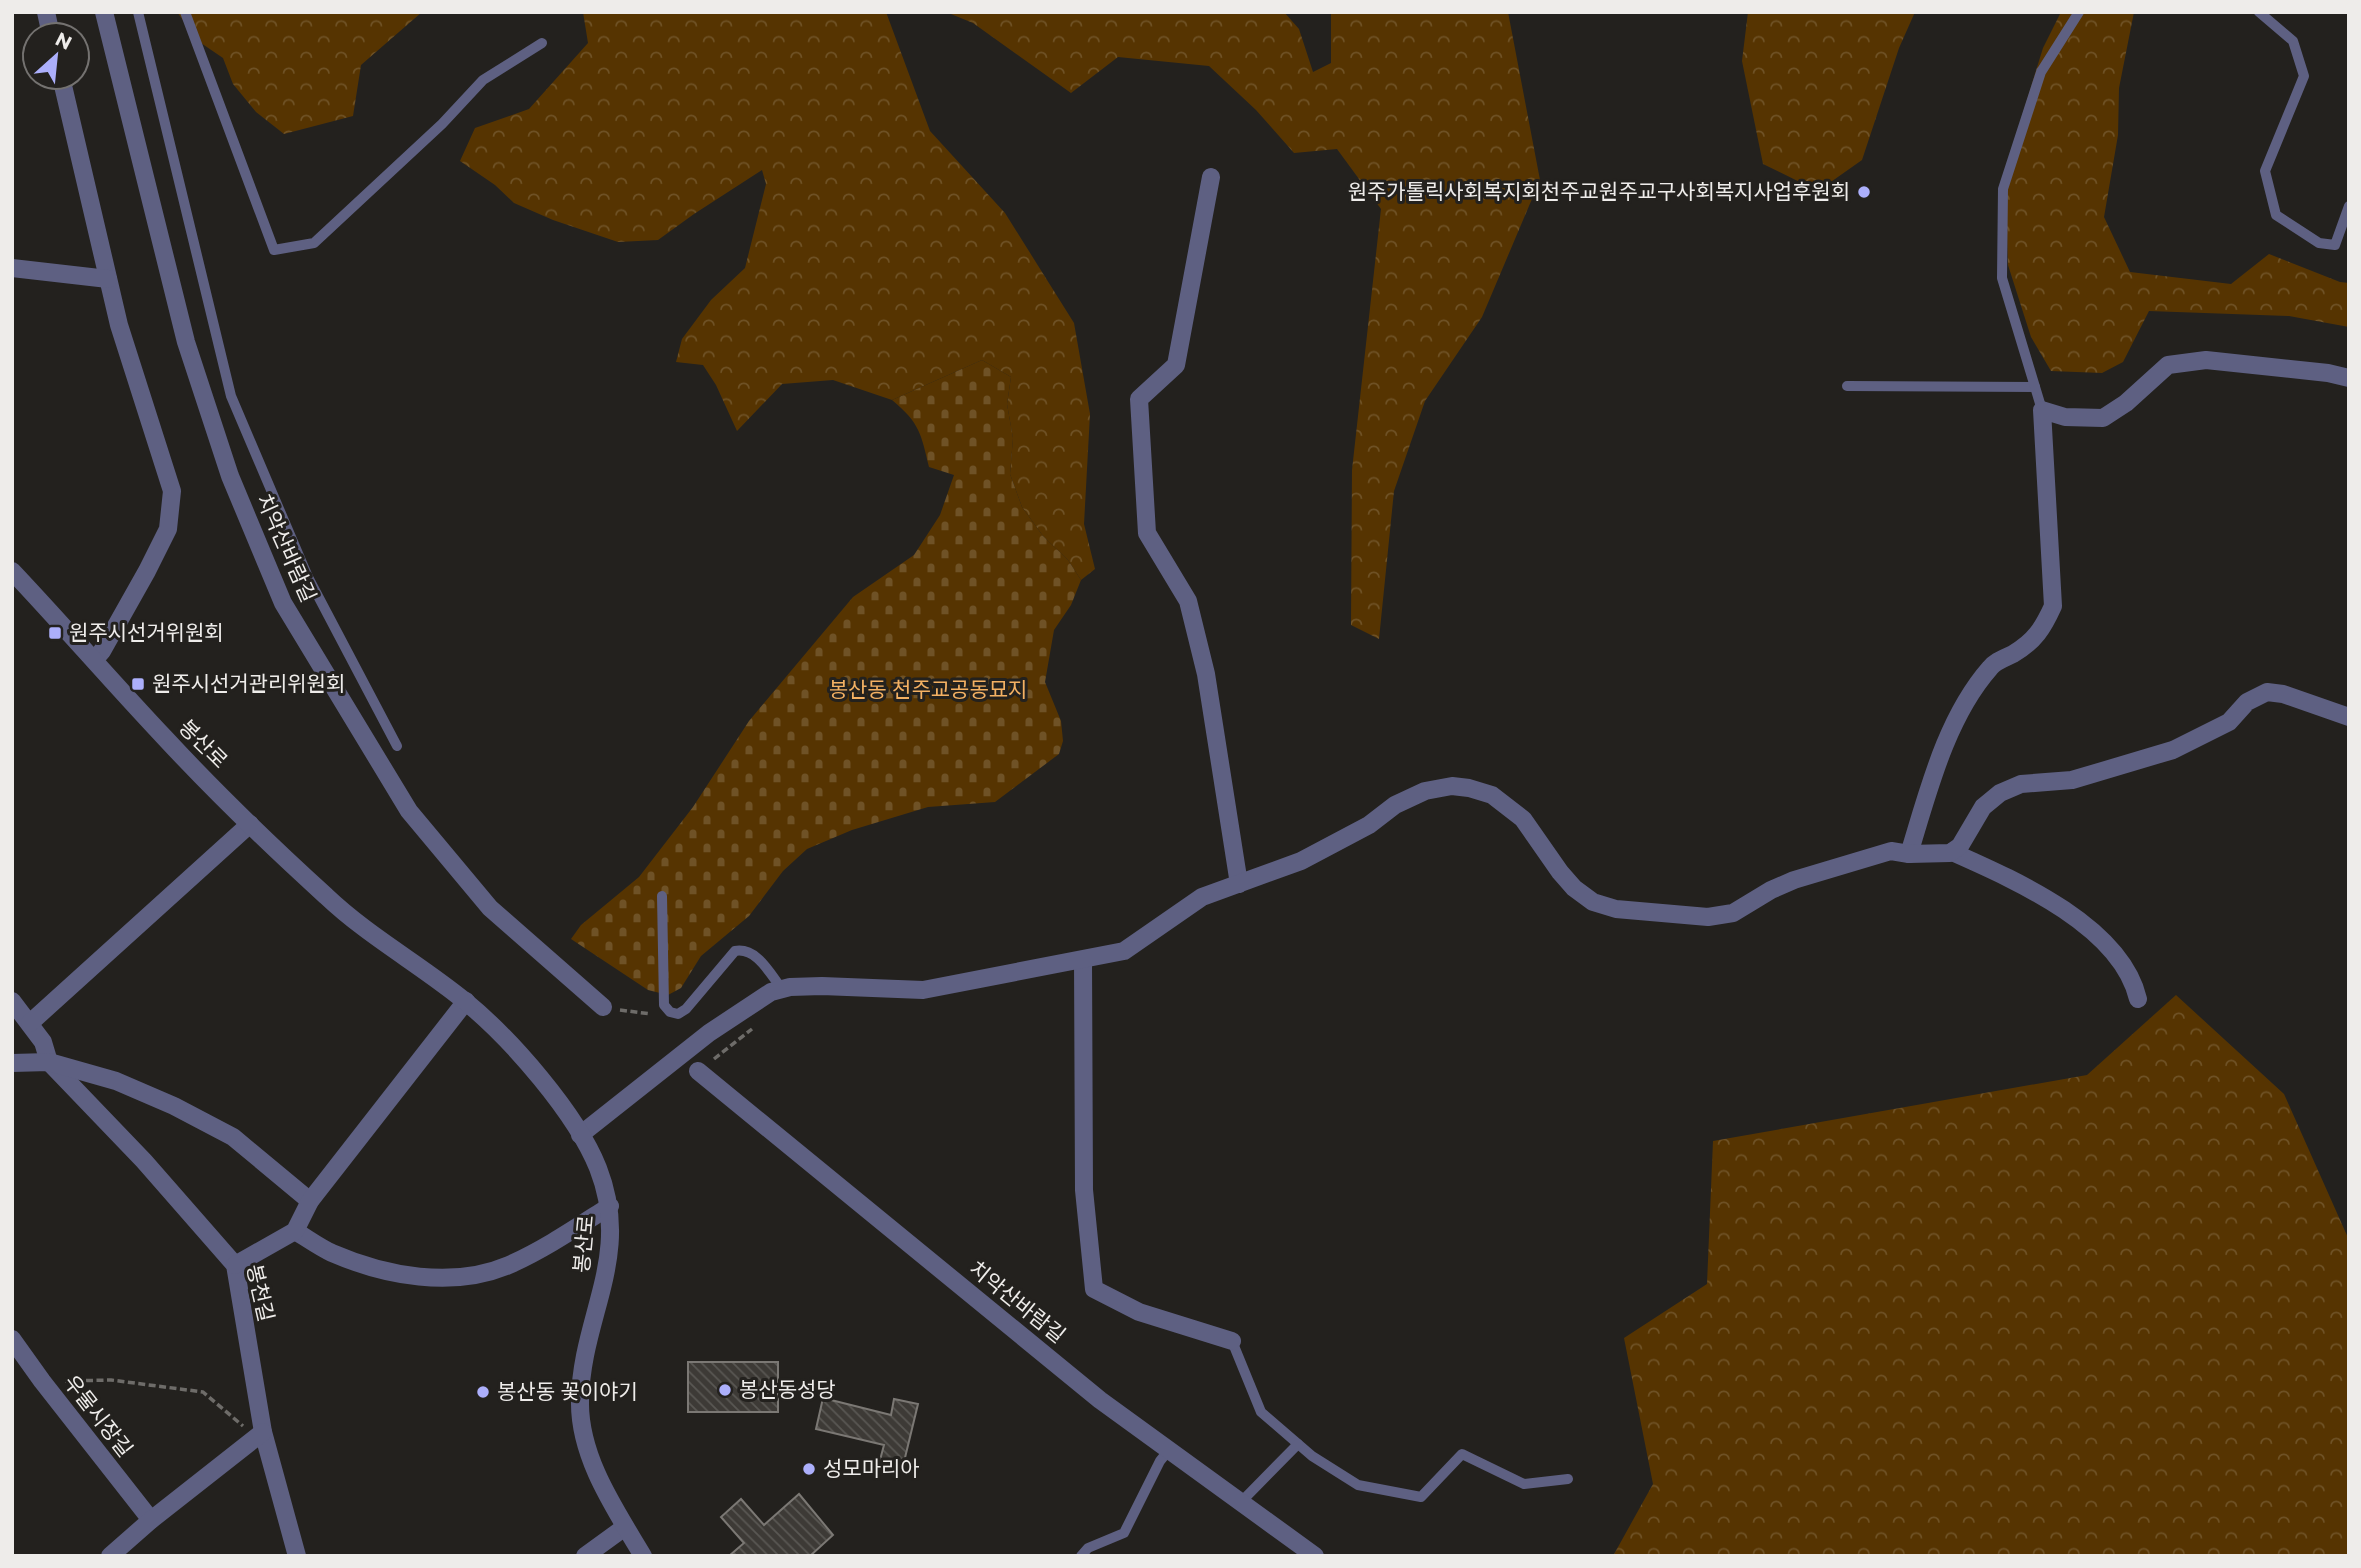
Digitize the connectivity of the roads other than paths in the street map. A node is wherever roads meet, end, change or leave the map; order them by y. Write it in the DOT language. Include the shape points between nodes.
graph roads {
  1 [pos="104,12"];
  2 [pos="138,12"];
  3 [pos="185,12"];
  4 [pos="2079,12"];
  5 [pos="2259,12"];
  6 [pos="542,43"];
  7 [pos="64,91"];
  8 [pos="1210,177"];
  9 [pos="2349,206"];
  10 [pos="12,268"];
  11 [pos="108,279"];
  12 [pos="2349,378"];
  13 [pos="1847,386"];
  14 [pos="2035,387"];
  15 [pos="2042,411"];
  16 [pos="12,571"];
  17 [pos="95,659"];
  18 [pos="2349,717"];
  19 [pos="397,746"];
  20 [pos="250,824"];
  21 [pos="1952,852"];
  22 [pos="1909,854"];
  23 [pos="1239,884"];
  24 [pos="662,896"];
  25 [pos="1083,960"];
  26 [pos="782,989"];
  27 [pos="2138,999"];
  28 [pos="12,1001"];
  29 [pos="466,1001"];
  30 [pos="603,1007"];
  31 [pos="30,1023"];
  32 [pos="49,1062"];
  33 [pos="12,1063"];
  34 [pos="698,1070"];
  35 [pos="580,1135"];
  36 [pos="310,1201"];
  37 [pos="610,1206"];
  38 [pos="295,1231"];
  39 [pos="234,1265"];
  40 [pos="12,1339"];
  41 [pos="1232,1341"];
  42 [pos="264,1432"];
  43 [pos="1298,1444"];
  44 [pos="1169,1450"];
  45 [pos="1568,1479"];
  46 [pos="1241,1502"];
  47 [pos="151,1520"];
  48 [pos="625,1527"];
  49 [pos="110,1556"];
  50 [pos="298,1556"];
  51 [pos="585,1556"];
  52 [pos="643,1556"];
  53 [pos="1081,1556"];
  54 [pos="1315,1556"];
  1 -- 30 [label="street, 치악산바람길" via="186,342 230,476 283,603 409,811 490,908"];
  2 -- 19 [label="lane" via="231,396 308,577"];
  3 -- 6 [label="lane" via="274,250 314,243 483,80"];
  4 -- 14 [label="lane" via="2041,72 2003,189 2002,278"];
  5 -- 9 [label="lane" via="2293,41 2304,76 2265,171 2276,215 2319,243 2334,244"];
  7 -- 11 [label="street"];
  8 -- 23 [label="street" via="1175,365 1139,399 1147,533 1188,601 1206,674"];
  10 -- 11 [label="street"];
  11 -- 17 [label="street" via="172,491 168,529"];
  12 -- 15 [label="street" via="2206,360 2168,365 2103,418"];
  13 -- 14 [label="lane"];
  14 -- 15 [label="lane"];
  15 -- 22 [label="street" via="2053,606 2042,630 1992,665 1975,688 1947,738"];
  16 -- 17 [label="street, 봉산로"];
  17 -- 20 [label="street, 봉산로"];
  18 -- 21 [label="street" via="2267,692 2247,702 2229,722 2173,750 2072,780 2021,784 2000,793 1983,807"];
  20 -- 29 [label="street, 봉산로" via="329,899"];
  20 -- 31 [label="street"];
  21 -- 22 [label="street"];
  21 -- 27 [label="street" via="2050,899 2097,935 2134,979"];
  22 -- 23 [label="street" via="1891,851 1794,880 1733,913 1708,917 1615,909 1593,902 1574,888 1523,819 1504,803 1492,795 1452,786 1425,791 1301,861"];
  23 -- 25 [label="street" via="1202,897 1124,951"];
  24 -- 26 [label="lane" via="664,1005 670,1012 686,1009 735,951 753,954"];
  25 -- 26 [label="street" via="923,990"];
  25 -- 41 [label="street" via="1084,1190 1094,1289 1139,1312"];
  26 -- 35 [label="street" via="709,1032"];
  28 -- 31 [label="street, 봉천길"];
  29 -- 35 [label="street, 봉산로" via="515,1049"];
  29 -- 36 [label="street"];
  31 -- 32 [label="street, 봉천길"];
  32 -- 33 [label="street"];
  32 -- 36 [label="street" via="116,1081 233,1137"];
  32 -- 39 [label="street, 봉천길" via="144,1161"];
  34 -- 44 [label="street, 치악산바람길" via="1090,1391"];
  35 -- 37 [label="street, 봉산로" via="597,1166"];
  36 -- 38 [label="street"];
  37 -- 38 [label="street" via="550,1245 506,1266 470,1276 430,1278 386,1271 330,1252"];
  37 -- 48 [label="street, 봉산로" via="608,1256 584,1360 580,1402 583,1436"];
  38 -- 39 [label="street"];
  39 -- 42 [label="street, 봉천길"];
  40 -- 47 [label="street, 우물시장길"];
  41 -- 43 [label="lane" via="1261,1412"];
  42 -- 47 [label="street"];
  42 -- 50 [label="street, 봉천길"];
  43 -- 45 [label="lane" via="1358,1485 1421,1497 1462,1454 1524,1484"];
  43 -- 46 [label="lane"];
  44 -- 46 [label="street, 치악산바람길"];
  44 -- 53 [label="lane" via="1124,1533 1088,1548"];
  46 -- 54 [label="street, 치악산바람길"];
  47 -- 49 [label="street"];
  48 -- 51 [label="street"];
  48 -- 52 [label="street, 봉산로"];
}
